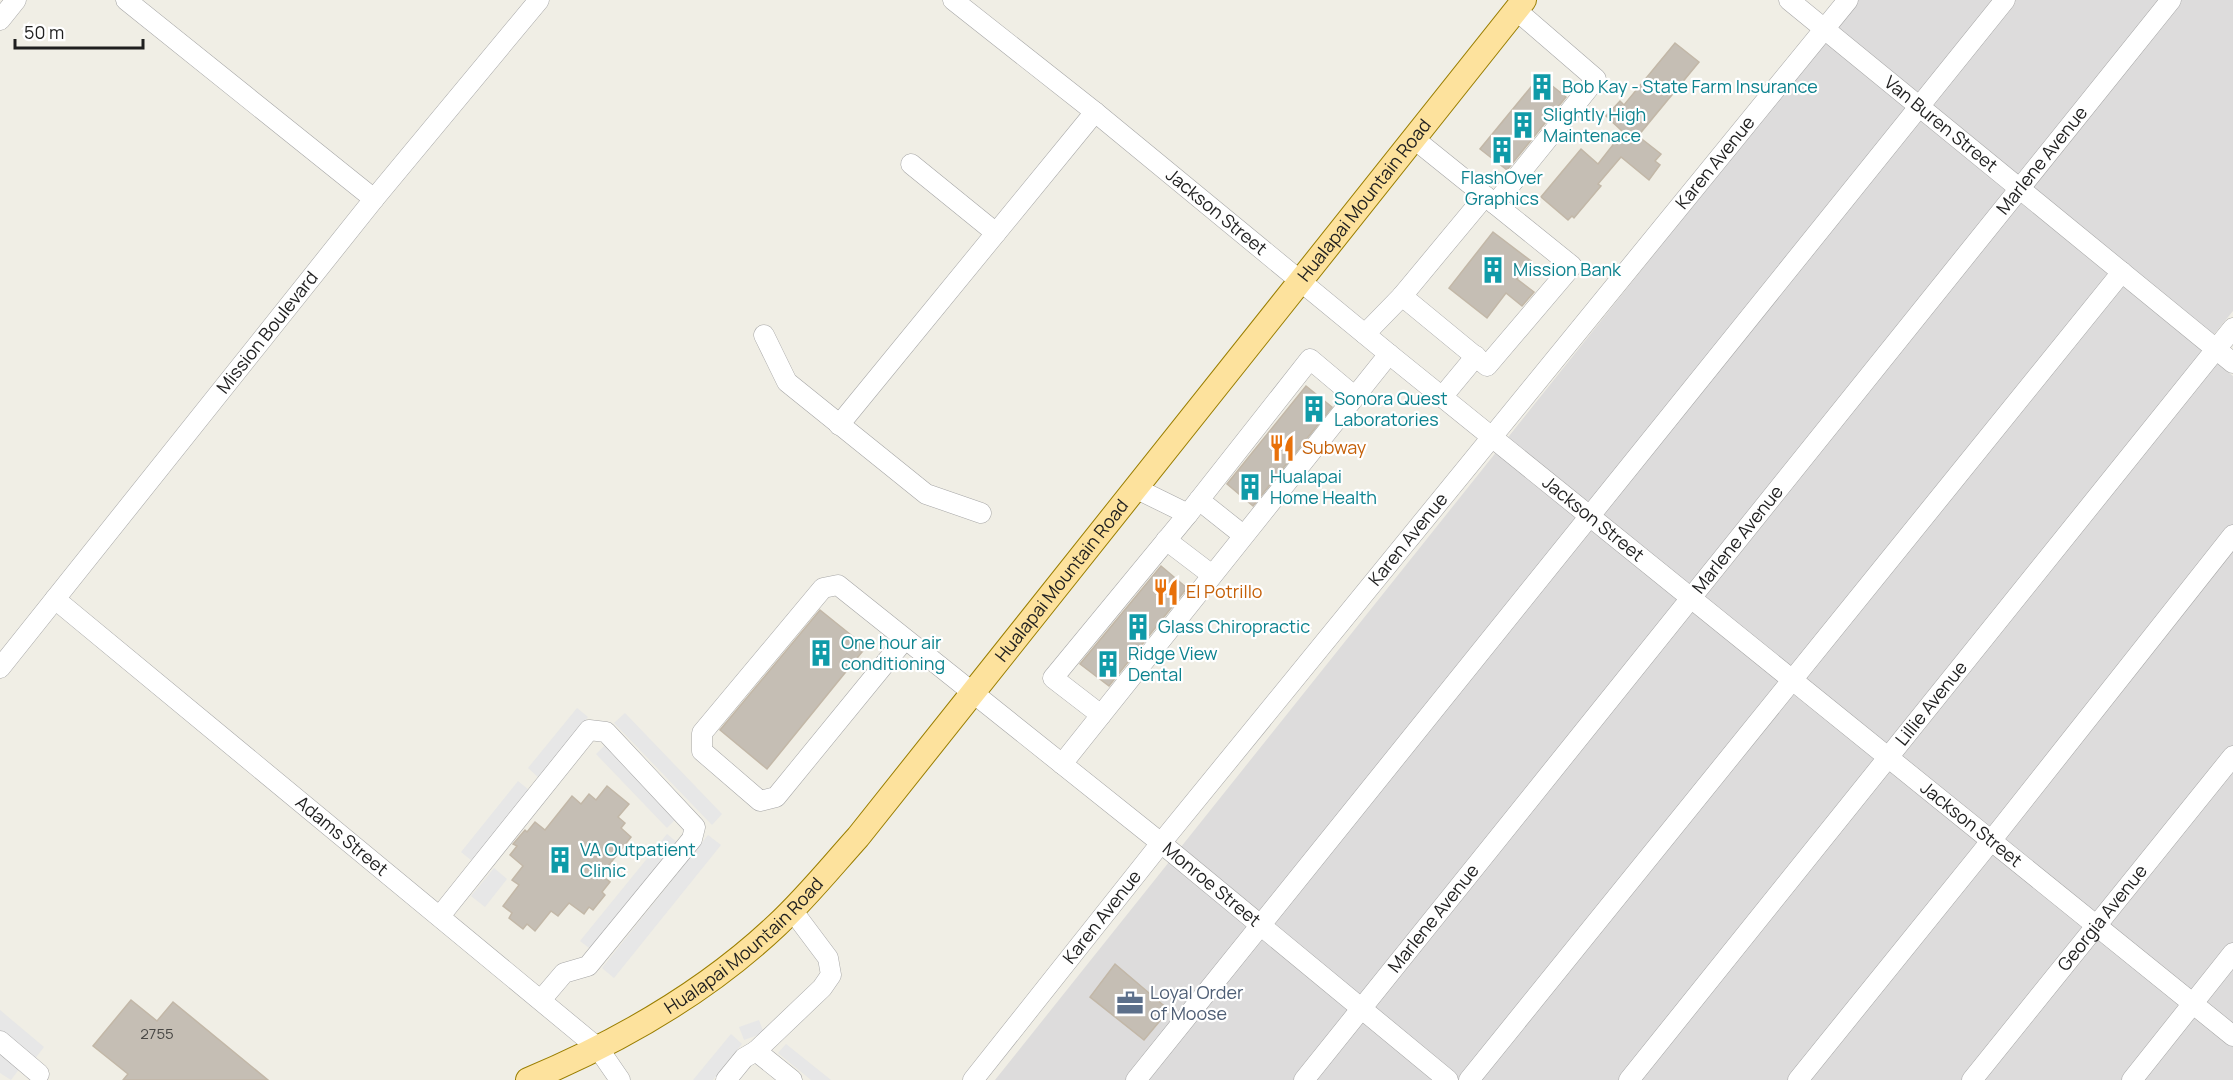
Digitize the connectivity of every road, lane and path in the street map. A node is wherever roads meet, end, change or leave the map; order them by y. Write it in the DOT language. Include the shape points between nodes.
graph roads {
  1 [pos="16,0"];
  2 [pos="126,0"];
  3 [pos="539,0"];
  4 [pos="953,0"];
  5 [pos="1789,0"];
  6 [pos="1848,0"];
  7 [pos="2005,0"];
  8 [pos="2171,0"];
  9 [pos="1520,5"];
  10 [pos="0,20"];
  11 [pos="1824,31"];
  12 [pos="1918,106"];
  13 [pos="1095,112"];
  14 [pos="1413,138"];
  15 [pos="911,164"];
  16 [pos="2018,189"];
  17 [pos="374,199"];
  18 [pos="1490,200"];
  19 [pos="996,233"];
  20 [pos="2122,272"];
  21 [pos="1299,280"];
  22 [pos="1402,296"];
  23 [pos="2233,328"];
  24 [pos="1365,334"];
  25 [pos="764,335"];
  26 [pos="2216,349"];
  27 [pos="1389,354"];
  28 [pos="1476,356"];
  29 [pos="2233,363"];
  30 [pos="1354,396"];
  31 [pos="1442,397"];
  32 [pos="840,425"];
  33 [pos="1491,436"];
  34 [pos="1135,488"];
  35 [pos="1193,507"];
  36 [pos="981,513"];
  37 [pos="1588,516"];
  38 [pos="1243,535"];
  39 [pos="2233,535"];
  40 [pos="1166,540"];
  41 [pos="1212,574"];
  42 [pos="1690,598"];
  43 [pos="55,599"];
  44 [pos="905,639"];
  45 [pos="0,668"];
  46 [pos="1792,681"];
  47 [pos="972,693"];
  48 [pos="1101,715"];
  49 [pos="2233,756"];
  50 [pos="1887,758"];
  51 [pos="1062,764"];
  52 [pos="1991,841"];
  53 [pos="1161,843"];
  54 [pos="792,910"];
  55 [pos="440,916"];
  56 [pos="1262,926"];
  57 [pos="2097,926"];
  58 [pos="2233,953"];
  59 [pos="541,1000"];
  60 [pos="2193,1005"];
  61 [pos="1363,1008"];
  62 [pos="2233,1036"];
  63 [pos="0,1041"];
  64 [pos="598,1048"];
  65 [pos="756,1051"];
  66 [pos="40,1078"];
  67 [pos="528,1080"];
  68 [pos="620,1080"];
  69 [pos="726,1080"];
  70 [pos="792,1080"];
  71 [pos="973,1080"];
  72 [pos="1136,1080"];
  73 [pos="1304,1080"];
  74 [pos="1448,1080"];
  75 [pos="1469,1080"];
  76 [pos="1629,1080"];
  77 [pos="1798,1080"];
  78 [pos="1972,1080"];
  79 [pos="2132,1080"];
  1 -- 10 [label="street"];
  2 -- 17 [label="street"];
  3 -- 17 [label="street, Mission Boulevard"];
  4 -- 13 [label="street, Jackson Street"];
  5 -- 11 [label="street, Van Buren Street"];
  6 -- 11 [label="street, Karen Avenue"];
  7 -- 12 [label="street"];
  8 -- 16 [label="street, Marlene Avenue"];
  9 -- 14 [label="main road, Hualapai Mountain Road"];
  9 -- 18 [label="street" via="1596,79"];
  11 -- 12 [label="street, Van Buren Street"];
  11 -- 33 [label="street, Karen Avenue"];
  12 -- 16 [label="street, Van Buren Street"];
  12 -- 37 [label="street"];
  13 -- 19 [label="street"];
  13 -- 21 [label="street, Jackson Street"];
  14 -- 18 [label="street"];
  14 -- 21 [label="main road, Hualapai Mountain Road"];
  15 -- 19 [label="street"];
  16 -- 20 [label="street, Van Buren Street"];
  16 -- 42 [label="street, Marlene Avenue"];
  17 -- 43 [label="street, Mission Boulevard"];
  18 -- 22 [label="street"];
  18 -- 28 [label="street" via="1572,266 1487,366"];
  19 -- 32 [label="street"];
  20 -- 26 [label="street, Van Buren Street"];
  20 -- 46 [label="street"];
  21 -- 24 [label="street, Jackson Street"];
  21 -- 34 [label="main road, Hualapai Mountain Road"];
  22 -- 24 [label="street"];
  22 -- 28 [label="street"];
  23 -- 26 [label="street, Lillie Avenue"];
  24 -- 27 [label="street, Jackson Street"];
  25 -- 32 [label="street" via="786,382"];
  26 -- 29 [label="street, Van Buren Street"];
  26 -- 50 [label="street, Lillie Avenue"];
  27 -- 30 [label="street"];
  27 -- 31 [label="street, Jackson Street"];
  28 -- 31 [label="street"];
  30 -- 35 [label="street" via="1310,359"];
  30 -- 38 [label="street"];
  31 -- 33 [label="street, Jackson Street"];
  32 -- 36 [label="street" via="926,494"];
  33 -- 37 [label="street, Jackson Street"];
  33 -- 53 [label="street, Karen Avenue"];
  34 -- 35 [label="street"];
  34 -- 47 [label="main road, Hualapai Mountain Road"];
  35 -- 38 [label="street"];
  35 -- 40 [label="street"];
  37 -- 42 [label="street, Jackson Street"];
  37 -- 56 [label="street"];
  38 -- 41 [label="street"];
  39 -- 52 [label="street"];
  40 -- 41 [label="street"];
  40 -- 48 [label="street" via="1053,678"];
  41 -- 48 [label="street"];
  42 -- 46 [label="street, Jackson Street"];
  42 -- 61 [label="street, Marlene Avenue"];
  43 -- 45 [label="street, Mission Boulevard"];
  43 -- 55 [label="street, Adams Street"];
  44 -- 44 [label="street, Monroe Street" via="776,797 760,801 702,751 702,733 823,588 838,585"];
  44 -- 47 [label="street, Monroe Street"];
  46 -- 50 [label="street, Jackson Street"];
  46 -- 75 [label="street"];
  47 -- 51 [label="street, Monroe Street"];
  47 -- 54 [label="main road, Hualapai Mountain Road" via="858,837"];
  48 -- 51 [label="street"];
  49 -- 57 [label="street, Georgia Avenue"];
  50 -- 52 [label="street, Jackson Street"];
  50 -- 76 [label="street, Lillie Avenue"];
  51 -- 53 [label="street, Monroe Street"];
  52 -- 57 [label="street, Jackson Street"];
  52 -- 77 [label="street"];
  53 -- 56 [label="street, Monroe Street"];
  53 -- 71 [label="street, Karen Avenue"];
  54 -- 64 [label="main road, Hualapai Mountain Road" via="681,1002"];
  54 -- 65 [label="street" via="828,958 831,975"];
  55 -- 59 [label="street, Adams Street"];
  55 -- 59 [label="street" via="589,730 606,732 695,826 694,833 588,966 564,973"];
  56 -- 61 [label="street, Monroe Street"];
  56 -- 72 [label="street"];
  57 -- 60 [label="street, Jackson Street"];
  57 -- 78 [label="street, Georgia Avenue"];
  58 -- 60 [label="street"];
  59 -- 64 [label="street, Adams Street"];
  60 -- 62 [label="street, Jackson Street"];
  60 -- 79 [label="street"];
  61 -- 73 [label="street, Marlene Avenue"];
  61 -- 74 [label="street, Monroe Street"];
  63 -- 66 [label="street"];
  64 -- 67 [label="main road, Hualapai Mountain Road"];
  64 -- 68 [label="street, Adams Street"];
  65 -- 69 [label="street" via="744,1058"];
  65 -- 70 [label="street"];
}
